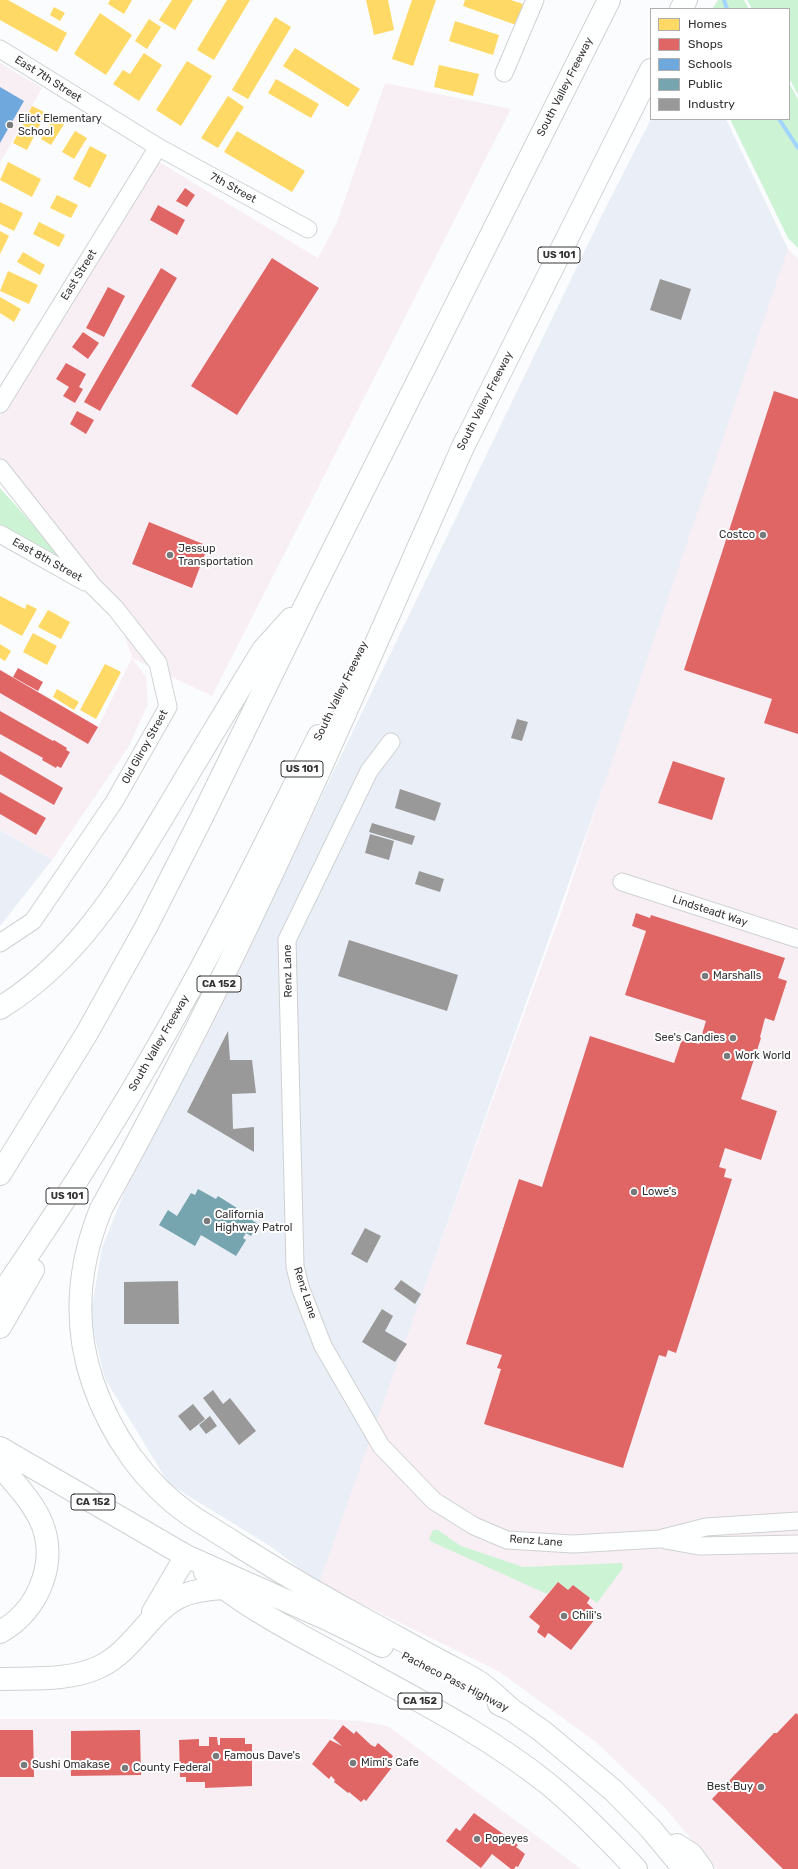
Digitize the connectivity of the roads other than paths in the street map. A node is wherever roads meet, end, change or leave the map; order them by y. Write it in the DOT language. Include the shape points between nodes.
graph roads {
  1 [pos="535,0"];
  2 [pos="609,0"];
  3 [pos="0,50"];
  4 [pos="650,72"];
  5 [pos="504,73"];
  6 [pos="158,147"];
  7 [pos="308,229"];
  8 [pos="0,404"];
  9 [pos="466,440"];
  10 [pos="0,468"];
  11 [pos="0,534"];
  12 [pos="93,586"];
  13 [pos="308,600"];
  14 [pos="391,742"];
  15 [pos="622,882"];
  16 [pos="798,939"];
  17 [pos="0,943"];
  18 [pos="0,1008"];
  19 [pos="130,1094"];
  20 [pos="0,1174"];
  21 [pos="0,1296"];
  22 [pos="0,1328"];
  23 [pos="0,1448"];
  24 [pos="0,1466"];
  25 [pos="798,1521"];
  26 [pos="798,1530"];
  27 [pos="659,1539"];
  28 [pos="774,1544"];
  29 [pos="798,1544"];
  30 [pos="186,1556"];
  31 [pos="223,1588"];
  32 [pos="142,1630"];
  33 [pos="0,1632"];
  34 [pos="0,1679"];
  35 [pos="512,1710"];
  36 [pos="650,1828"];
  37 [pos="636,1869"];
  38 [pos="684,1869"];
  39 [pos="702,1869"];
  1 -- 5 [label="street"];
  2 -- 13 [label="highway, South Valley Freeway"];
  3 -- 6 [label="street, East 7th Street"];
  4 -- 9 [label="highway, South Valley Freeway / US 101"];
  6 -- 7 [label="street, 7th Street"];
  6 -- 8 [label="street, East Street"];
  9 -- 19 [label="highway, South Valley Freeway / US 101" via="220,933"];
  9 -- 35 [label="highway, CA 152" via="227,968 101,1209 91,1233 83,1272 80,1325 86,1364 100,1403 114,1432 149,1479 189,1514 298,1583 480,1682"];
  10 -- 12 [label="street, Old Gilroy Street"];
  11 -- 12 [label="street, East 8th Street"];
  12 -- 17 [label="street, Old Gilroy Street" via="116,609 158,663 168,708 114,802 33,921"];
  13 -- 18 [label="highway" via="263,650 127,876 99,917 48,971"];
  13 -- 20 [label="highway, South Valley Freeway" via="202,817 121,974 55,1087"];
  14 -- 27 [label="street, Renz Lane" via="369,772 287,940 295,1266 300,1287 323,1346 381,1446 434,1501 474,1526 507,1540 573,1544"];
  15 -- 16 [label="street, Lindsteadt Way"];
  19 -- 21 [label="highway, South Valley Freeway / US 101" via="65,1199"];
  19 -- 22 [label="highway"];
  23 -- 30 [label="highway, Pacheco Pass Highway / CA 152"];
  24 -- 33 [label="highway" via="30,1501 40,1518 46,1538 47,1559 44,1579 36,1598 23,1615"];
  25 -- 27 [label="street, Renz Lane" via="706,1527"];
  26 -- 28 [label="street" via="783,1534"];
  27 -- 28 [label="street, Renz Lane" via="699,1546"];
  28 -- 29 [label="street, Renz Lane"];
  30 -- 31 [label="highway, Pacheco Pass Highway / CA 152"];
  30 -- 32 [label="highway"];
  30 -- 35 [label="highway, Pacheco Pass Highway" via="327,1619"];
  31 -- 32 [label="highway" via="183,1595 169,1603"];
  31 -- 37 [label="highway, Pacheco Pass Highway / CA 152" via="284,1626 430,1707 509,1755 582,1813"];
  32 -- 34 [label="highway" via="130,1646 99,1668 61,1677"];
  35 -- 36 [label="highway, Pacheco Pass Highway / CA 152" via="614,1790"];
  36 -- 38 [label="highway, Pacheco Pass Highway / CA 152"];
  36 -- 39 [label="highway" via="691,1854"];
}
